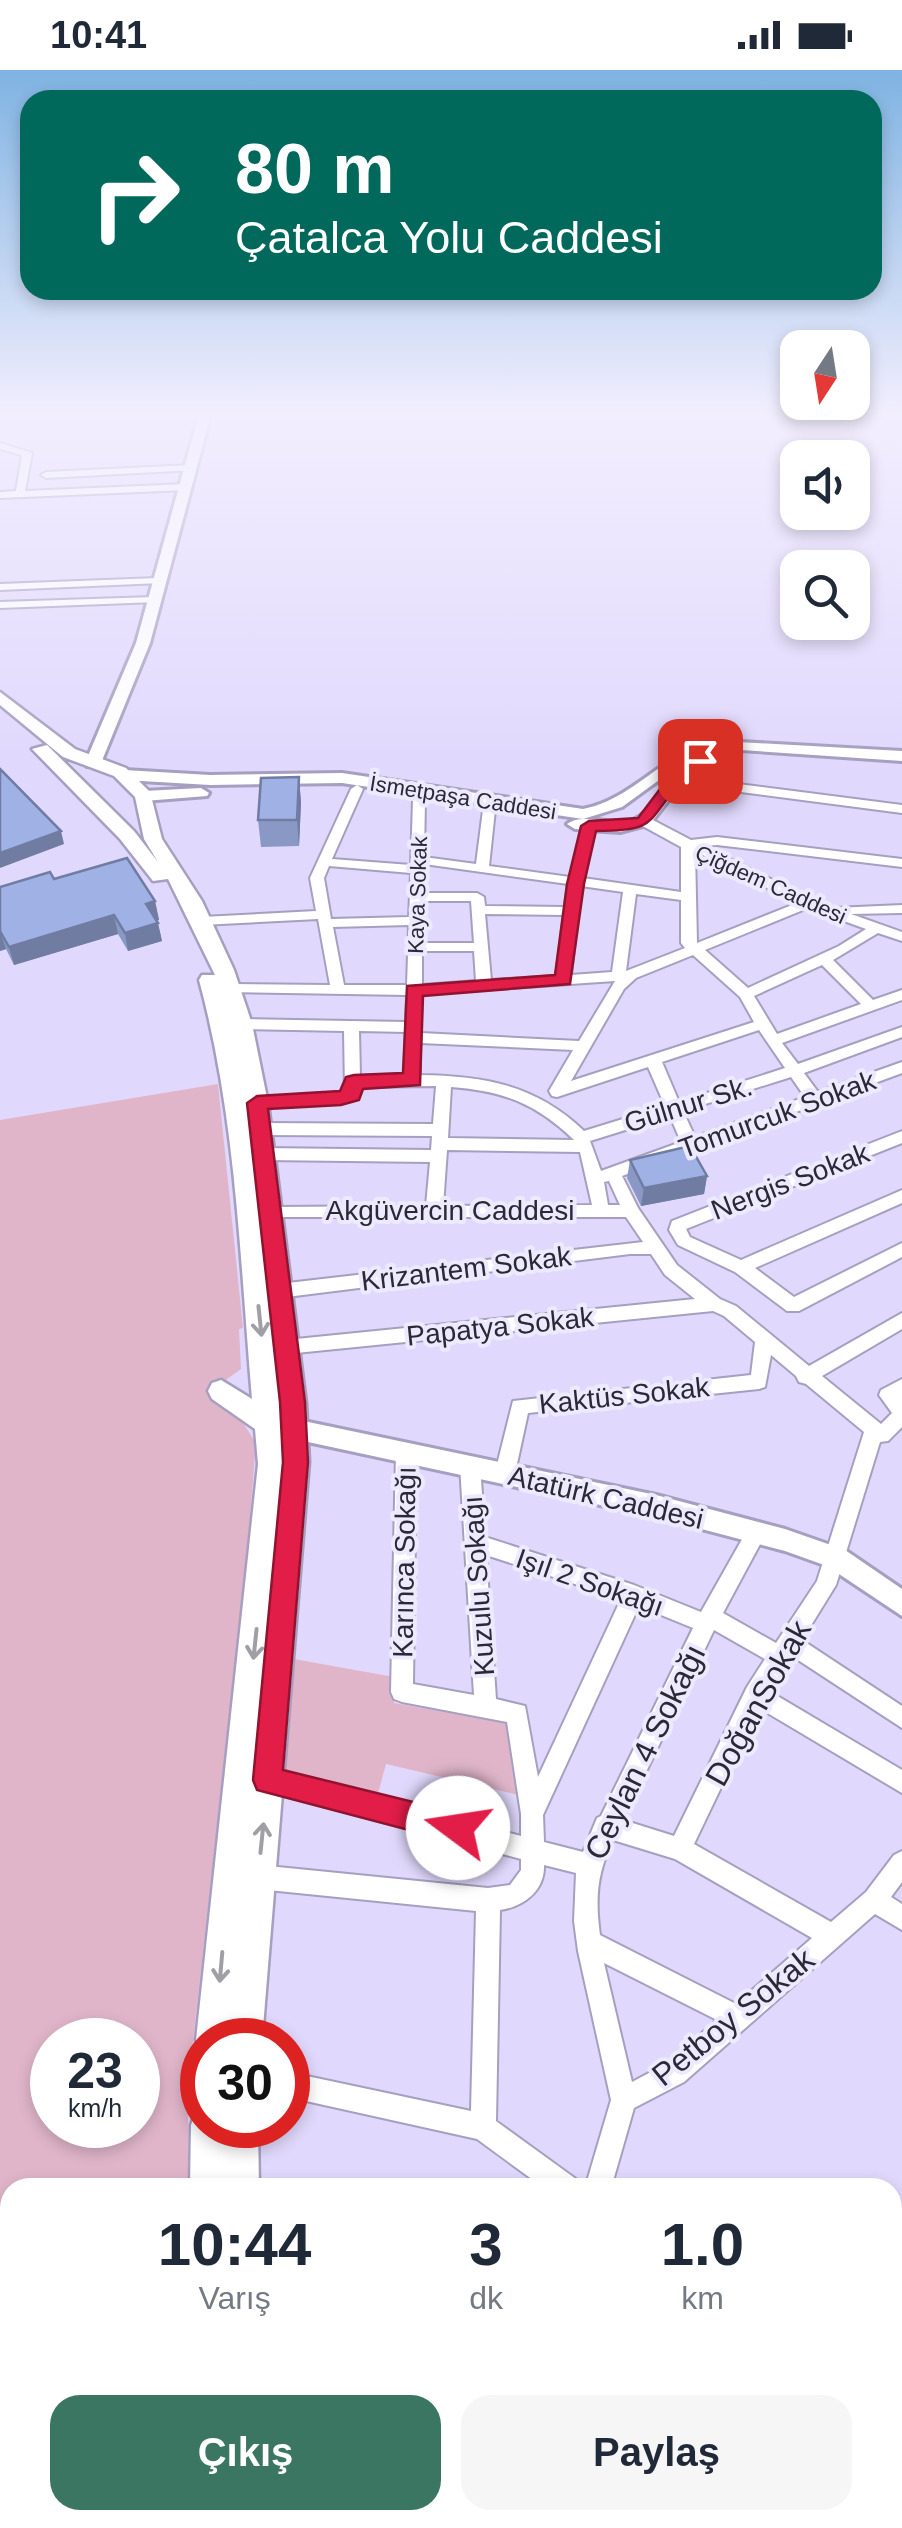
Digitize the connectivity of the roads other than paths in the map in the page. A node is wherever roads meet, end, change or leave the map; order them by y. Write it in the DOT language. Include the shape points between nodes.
graph roads {
  1 [pos="173,529"];
  2 [pos="0,586"];
  3 [pos="155,590"];
  4 [pos="0,595"];
  5 [pos="0,606"];
  6 [pos="0,697"];
  7 [pos="0,712"];
  8 [pos="791,753"];
  9 [pos="902,756"];
  10 [pos="902,763"];
  11 [pos="99,777"];
  12 [pos="675,780"];
  13 [pos="241,784"];
  14 [pos="357,789"];
  15 [pos="186,794"];
  16 [pos="414,795"];
  17 [pos="612,806"];
  18 [pos="146,809"];
  19 [pos="489,810"];
  20 [pos="902,810"];
  21 [pos="646,819"];
  22 [pos="589,826"];
  23 [pos="620,826"];
  24 [pos="686,845"];
  25 [pos="324,862"];
  26 [pos="902,863"];
  27 [pos="420,865"];
  28 [pos="482,868"];
  29 [pos="575,884"];
  30 [pos="630,891"];
  31 [pos="418,896"];
  32 [pos="689,897"];
  33 [pos="808,903"];
  34 [pos="479,910"];
  35 [pos="824,910"];
  36 [pos="902,910"];
  37 [pos="571,911"];
  38 [pos="324,919"];
  39 [pos="202,921"];
  40 [pos="417,921"];
  41 [pos="876,928"];
  42 [pos="902,938"];
  43 [pos="416,947"];
  44 [pos="481,947"];
  45 [pos="694,948"];
  46 [pos="824,959"];
  47 [pos="624,976"];
  48 [pos="563,980"];
  49 [pos="484,986"];
  50 [pos="231,989"];
  51 [pos="413,990"];
  52 [pos="338,991"];
  53 [pos="746,994"];
  54 [pos="902,995"];
  55 [pos="870,1005"];
  56 [pos="241,1024"];
  57 [pos="763,1024"];
  58 [pos="350,1026"];
  59 [pos="413,1032"];
  60 [pos="902,1032"];
  61 [pos="773,1042"];
  62 [pos="584,1046"];
  63 [pos="654,1060"];
  64 [pos="902,1067"];
  65 [pos="794,1070"];
  66 [pos="412,1080"];
  67 [pos="354,1082"];
  68 [pos="444,1082"];
  69 [pos="557,1091"];
  70 [pos="816,1100"];
  71 [pos="671,1108"];
  72 [pos="554,1112"];
  73 [pos="260,1128"];
  74 [pos="902,1137"];
  75 [pos="583,1142"];
  76 [pos="440,1143"];
  77 [pos="691,1146"];
  78 [pos="613,1173"];
  79 [pos="595,1180"];
  80 [pos="902,1196"];
  81 [pos="601,1210"];
  82 [pos="434,1211"];
  83 [pos="630,1212"];
  84 [pos="270,1214"];
  85 [pos="652,1248"];
  86 [pos="902,1250"];
  87 [pos="741,1267"];
  88 [pos="280,1292"];
  89 [pos="714,1304"];
  90 [pos="902,1320"];
  91 [pos="764,1343"];
  92 [pos="286,1347"];
  93 [pos="264,1369"];
  94 [pos="806,1377"];
  95 [pos="902,1386"];
  96 [pos="902,1413"];
  97 [pos="282,1429"];
  98 [pos="878,1433"];
  99 [pos="406,1452"];
  100 [pos="470,1465"];
  101 [pos="505,1474"];
  102 [pos="756,1533"];
  103 [pos="472,1542"];
  104 [pos="836,1558"];
  105 [pos="634,1594"];
  106 [pos="902,1604"];
  107 [pos="708,1620"];
  108 [pos="783,1649"];
  109 [pos="754,1694"];
  110 [pos="486,1708"];
  111 [pos="902,1718"];
  112 [pos="268,1780"];
  113 [pos="902,1782"];
  114 [pos="532,1814"];
  115 [pos="605,1826"];
  116 [pos="534,1847"];
  117 [pos="680,1849"];
  118 [pos="902,1863"];
  119 [pos="589,1864"];
  120 [pos="258,1877"];
  121 [pos="488,1900"];
  122 [pos="874,1900"];
  123 [pos="902,1918"];
  124 [pos="832,1936"];
  125 [pos="590,1944"];
  126 [pos="216,2018"];
  127 [pos="246,2018"];
  128 [pos="738,2018"];
  129 [pos="310,2091"];
  130 [pos="624,2100"];
  131 [pos="483,2127"];
  132 [pos="208,2148"];
  133 [pos="240,2148"];
  134 [pos="209,2178"];
  135 [pos="240,2178"];
  136 [pos="553,2178"];
  137 [pos="601,2178"];
  1 -- 3 [label="main road"];
  2 -- 3 [label="street"];
  3 -- 4 [label="street"];
  3 -- 5 [label="street"];
  3 -- 11 [label="main road"];
  6 -- 11 [label="highway"];
  7 -- 11 [label="highway"];
  8 -- 9 [label="main road"];
  8 -- 10 [label="main road"];
  8 -- 12 [label="main road" via="711,757"];
  8 -- 17 [label="main road" via="704,748"];
  11 -- 13 [label="main road, İsmetpaşa Caddesi"];
  11 -- 18 [label="highway"];
  11 -- 18 [label="highway"];
  11 -- 93 [label="highway, one-way" via="166,886 217,1003 238,1108"];
  12 -- 20 [label="street"];
  12 -- 21 [label="main road"];
  13 -- 14 [label="main road, İsmetpaşa Caddesi"];
  13 -- 15 [label="main road, İsmetpaşa Caddesi"];
  13 -- 16 [label="main road, İsmetpaşa Caddesi" via="342,778"];
  14 -- 16 [label="main road, İsmetpaşa Caddesi"];
  14 -- 25 [label="street"];
  15 -- 18 [label="main road, İsmetpaşa Caddesi"];
  15 -- 18 [label="main road"];
  16 -- 17 [label="main road, İsmetpaşa Caddesi" via="574,814"];
  16 -- 19 [label="main road, İsmetpaşa Caddesi"];
  16 -- 27 [label="street, Kaya Sokak"];
  17 -- 21 [label="main road" via="636,805"];
  17 -- 23 [label="main road" via="610,822"];
  18 -- 39 [label="highway" via="158,848"];
  19 -- 22 [label="main road, İsmetpaşa Caddesi"];
  19 -- 28 [label="street"];
  21 -- 23 [label="main road, İsmetpaşa Caddesi"];
  21 -- 24 [label="street, Çiğdem Caddesi"];
  22 -- 23 [label="main road, İsmetpaşa Caddesi"];
  22 -- 29 [label="street"];
  24 -- 26 [label="street" via="717,842"];
  24 -- 32 [label="street"];
  24 -- 33 [label="street, Çiğdem Caddesi"];
  25 -- 27 [label="street"];
  25 -- 38 [label="street" via="318,878"];
  27 -- 28 [label="street"];
  27 -- 31 [label="street, Kaya Sokak"];
  28 -- 29 [label="street"];
  29 -- 30 [label="street"];
  29 -- 37 [label="street"];
  30 -- 32 [label="street"];
  30 -- 47 [label="street"];
  31 -- 34 [label="street" via="477,897"];
  31 -- 40 [label="street, Kaya Sokak"];
  32 -- 45 [label="street" via="688,943"];
  33 -- 35 [label="street, Çiğdem Caddesi"];
  33 -- 45 [label="street"];
  34 -- 37 [label="street"];
  34 -- 44 [label="street"];
  35 -- 36 [label="street"];
  35 -- 41 [label="street, Çiğdem Caddesi"];
  37 -- 48 [label="street"];
  38 -- 39 [label="street"];
  38 -- 40 [label="street"];
  38 -- 52 [label="street"];
  39 -- 50 [label="highway"];
  40 -- 43 [label="street, Kaya Sokak"];
  41 -- 42 [label="street, Çiğdem Caddesi"];
  41 -- 46 [label="street"];
  43 -- 44 [label="street"];
  43 -- 51 [label="street, Kaya Sokak"];
  44 -- 49 [label="street"];
  45 -- 47 [label="street"];
  45 -- 53 [label="street"];
  46 -- 53 [label="street"];
  46 -- 55 [label="street"];
  47 -- 48 [label="street"];
  47 -- 62 [label="street"];
  48 -- 49 [label="street"];
  49 -- 51 [label="street"];
  50 -- 52 [label="street"];
  50 -- 56 [label="highway"];
  51 -- 52 [label="street"];
  51 -- 59 [label="street, Kaya Sokak"];
  53 -- 57 [label="street"];
  54 -- 55 [label="street"];
  55 -- 61 [label="street"];
  56 -- 58 [label="street"];
  56 -- 73 [label="highway"];
  57 -- 61 [label="street"];
  57 -- 63 [label="street"];
  58 -- 59 [label="street"];
  58 -- 67 [label="street"];
  59 -- 62 [label="street"];
  59 -- 66 [label="street, Kaya Sokak"];
  60 -- 65 [label="street, Gülnur Sk."];
  61 -- 65 [label="street"];
  62 -- 69 [label="street"];
  63 -- 69 [label="street"];
  63 -- 71 [label="street"];
  64 -- 70 [label="street, Tomurcuk Sokak"];
  65 -- 70 [label="street"];
  65 -- 71 [label="street, Gülnur Sk."];
  66 -- 67 [label="street"];
  66 -- 68 [label="street"];
  67 -- 73 [label="street" via="352,1095"];
  68 -- 72 [label="street" via="501,1087"];
  68 -- 76 [label="street"];
  69 -- 72 [label="street"];
  70 -- 77 [label="street, Tomurcuk Sokak"];
  71 -- 75 [label="street, Gülnur Sk."];
  71 -- 77 [label="street"];
  72 -- 75 [label="street"];
  73 -- 76 [label="street"];
  73 -- 76 [label="street"];
  73 -- 84 [label="highway"];
  74 -- 87 [label="street, Nergis Sokak" via="680,1233"];
  75 -- 76 [label="street, Gülnur Sk."];
  75 -- 79 [label="street"];
  76 -- 82 [label="street"];
  77 -- 78 [label="street, Tomurcuk Sokak"];
  78 -- 79 [label="street, Tomurcuk Sokak"];
  78 -- 83 [label="street"];
  79 -- 81 [label="street"];
  80 -- 87 [label="street"];
  81 -- 82 [label="street, Akgüvercin Caddesi"];
  81 -- 83 [label="street, Akgüvercin Caddesi"];
  82 -- 84 [label="street, Akgüvercin Caddesi"];
  83 -- 85 [label="street"];
  84 -- 88 [label="highway"];
  85 -- 88 [label="street, Krizantem Sokak"];
  85 -- 89 [label="street"];
  86 -- 87 [label="street" via="793,1306"];
  88 -- 92 [label="highway"];
  89 -- 91 [label="street"];
  89 -- 92 [label="street, Papatya Sokak"];
  90 -- 94 [label="street"];
  91 -- 94 [label="street"];
  91 -- 101 [label="street, Kaktüs Sokak" via="759,1382 520,1406"];
  92 -- 97 [label="highway"];
  93 -- 97 [label="highway"];
  93 -- 97 [label="highway" via="221,1392"];
  94 -- 98 [label="street"];
  95 -- 96 [label="street" via="888,1396"];
  96 -- 98 [label="street"];
  97 -- 99 [label="main road, Atatürk Caddesi"];
  97 -- 112 [label="highway" via="294,1495"];
  97 -- 126 [label="highway, one-way"];
  98 -- 104 [label="street, DoğanSokak"];
  99 -- 100 [label="main road, Atatürk Caddesi"];
  99 -- 110 [label="street, Karınca Sokağı" via="402,1692"];
  100 -- 101 [label="main road, Atatürk Caddesi"];
  100 -- 103 [label="street, Kuzulu Sokağı"];
  101 -- 102 [label="main road, Atatürk Caddesi"];
  102 -- 104 [label="main road, Atatürk Caddesi"];
  102 -- 107 [label="street, Ceylan 4 Sokağı"];
  103 -- 105 [label="street, Işıl 2 Sokağı"];
  103 -- 110 [label="street, Kuzulu Sokağı"];
  104 -- 106 [label="main road, Atatürk Caddesi"];
  104 -- 108 [label="street, DoğanSokak"];
  105 -- 107 [label="street, Işıl 2 Sokağı"];
  105 -- 114 [label="street"];
  107 -- 108 [label="street, Işıl 2 Sokağı"];
  107 -- 115 [label="street, Ceylan 4 Sokağı"];
  108 -- 109 [label="street, DoğanSokak"];
  108 -- 111 [label="street, Işıl 2 Sokağı"];
  109 -- 113 [label="street"];
  109 -- 117 [label="street, DoğanSokak"];
  110 -- 114 [label="street, Karınca Sokağı" via="516,1713"];
  112 -- 116 [label="street"];
  120 -- 112 [label="highway, one-way"];
  114 -- 116 [label="street"];
  115 -- 117 [label="street"];
  115 -- 119 [label="street, Ceylan 4 Sokağı"];
  116 -- 119 [label="street"];
  116 -- 121 [label="street" via="533,1874 516,1896"];
  117 -- 124 [label="street"];
  118 -- 122 [label="street, Petboy Sokak"];
  119 -- 125 [label="street, Ceylan 4 Sokağı" via="584,1889"];
  120 -- 121 [label="street"];
  120 -- 127 [label="highway"];
  121 -- 131 [label="street"];
  122 -- 123 [label="street"];
  122 -- 124 [label="street, Petboy Sokak"];
  124 -- 128 [label="street, Petboy Sokak"];
  125 -- 128 [label="street"];
  125 -- 130 [label="street, Ceylan 4 Sokağı"];
  128 -- 130 [label="street, Petboy Sokak" via="675,2073"];
  129 -- 131 [label="street"];
  130 -- 137 [label="street, Petboy Sokak"];
  131 -- 136 [label="street"];
  132 -- 134 [label="highway"];
  133 -- 135 [label="highway"];
}
